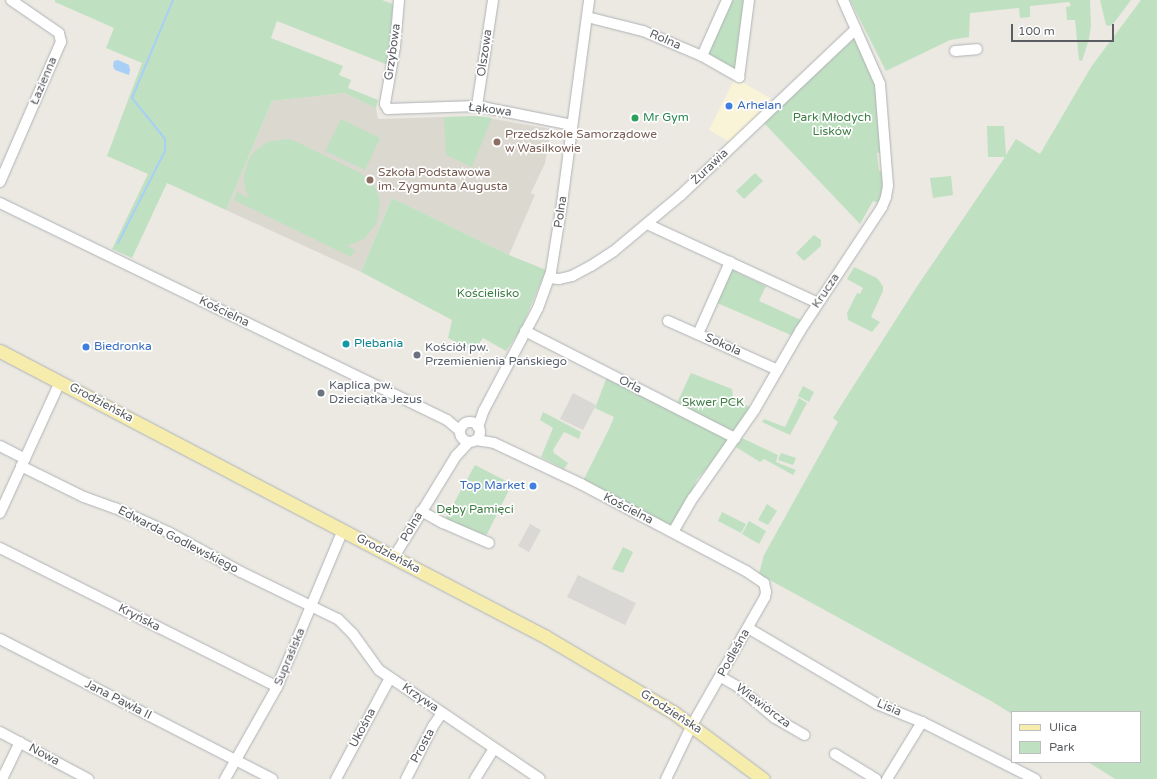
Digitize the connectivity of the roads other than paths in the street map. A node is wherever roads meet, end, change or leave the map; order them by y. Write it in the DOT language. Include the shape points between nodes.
graph roads {
  1 [pos="10,0"];
  2 [pos="399,0"];
  3 [pos="493,0"];
  4 [pos="589,0"];
  5 [pos="727,0"];
  6 [pos="749,0"];
  7 [pos="843,0"];
  8 [pos="587,16"];
  9 [pos="856,29"];
  10 [pos="977,49"];
  11 [pos="955,51"];
  12 [pos="702,56"];
  13 [pos="385,104"];
  14 [pos="477,106"];
  15 [pos="572,125"];
  16 [pos="0,182"];
  17 [pos="0,203"];
  18 [pos="647,224"];
  19 [pos="730,262"];
  20 [pos="549,278"];
  21 [pos="818,303"];
  22 [pos="668,321"];
  23 [pos="525,331"];
  24 [pos="698,334"];
  25 [pos="0,351"];
  26 [pos="778,370"];
  27 [pos="60,382"];
  28 [pos="470,432"];
  29 [pos="735,438"];
  30 [pos="0,446"];
  31 [pos="23,462"];
  32 [pos="421,510"];
  33 [pos="0,514"];
  34 [pos="343,530"];
  35 [pos="673,532"];
  36 [pos="489,542"];
  37 [pos="0,548"];
  38 [pos="394,557"];
  39 [pos="760,579"];
  40 [pos="312,605"];
  41 [pos="748,628"];
  42 [pos="0,639"];
  43 [pos="721,676"];
  44 [pos="390,678"];
  45 [pos="277,687"];
  46 [pos="442,713"];
  47 [pos="922,722"];
  48 [pos="692,725"];
  49 [pos="0,732"];
  50 [pos="804,735"];
  51 [pos="20,742"];
  52 [pos="494,748"];
  53 [pos="835,754"];
  54 [pos="237,760"];
  55 [pos="1015,775"];
  56 [pos="2,779"];
  57 [pos="88,779"];
  58 [pos="225,779"];
  59 [pos="272,779"];
  60 [pos="336,779"];
  61 [pos="406,779"];
  62 [pos="475,779"];
  63 [pos="540,779"];
  64 [pos="666,779"];
  65 [pos="763,779"];
  66 [pos="876,779"];
  67 [pos="887,779"];
  68 [pos="1035,779"];
  1 -- 16 [label="street, Łazienna" via="59,33 61,42"];
  2 -- 13 [label="street, Grzybowa" via="395,47"];
  3 -- 14 [label="street, Olszowa"];
  4 -- 8 [label="street, Polna"];
  5 -- 12 [label="street"];
  6 -- 12 [label="street, Rolna" via="739,77"];
  7 -- 9 [label="street, Krucza"];
  8 -- 12 [label="street, Rolna" via="643,30"];
  8 -- 15 [label="street, Polna"];
  9 -- 18 [label="street, Żurawia"];
  9 -- 21 [label="street, Krucza" via="880,84 888,192 882,207"];
  10 -- 11 [label="street"];
  13 -- 14 [label="street, Łąkowa" via="386,108 391,110"];
  14 -- 15 [label="street, Łąkowa"];
  15 -- 20 [label="street, Polna" via="556,248"];
  17 -- 28 [label="street, Kościelna"];
  18 -- 19 [label="street"];
  18 -- 20 [label="street, Żurawia" via="591,266 565,278"];
  19 -- 21 [label="street"];
  19 -- 24 [label="street"];
  20 -- 23 [label="street, Polna"];
  21 -- 26 [label="street, Krucza"];
  22 -- 24 [label="street, Sokola"];
  23 -- 28 [label="street, Polna"];
  23 -- 29 [label="street, Orla"];
  24 -- 26 [label="street, Sokola"];
  25 -- 27 [label="main road, Grodzieńska"];
  26 -- 29 [label="street, Krucza"];
  27 -- 31 [label="street"];
  27 -- 34 [label="main road, Grodzieńska"];
  28 -- 32 [label="street, Polna"];
  28 -- 35 [label="street, Kościelna"];
  29 -- 35 [label="street, Krucza" via="693,498"];
  30 -- 31 [label="street, Edwarda Godlewskiego"];
  31 -- 33 [label="street"];
  31 -- 40 [label="street, Edwarda Godlewskiego" via="84,498 115,508 161,529 241,572"];
  32 -- 36 [label="street" via="443,523"];
  32 -- 38 [label="street, Polna"];
  34 -- 38 [label="main road, Grodzieńska"];
  34 -- 40 [label="street, Supraślska"];
  35 -- 39 [label="street, Kościelna"];
  37 -- 45 [label="street, Kryńska"];
  38 -- 48 [label="main road, Grodzieńska" via="546,637"];
  39 -- 41 [label="street, Podleśna" via="765,587 765,597"];
  40 -- 44 [label="street, Krzywa" via="338,619 353,634 379,670"];
  40 -- 45 [label="street, Supraślska"];
  41 -- 43 [label="street, Podleśna"];
  41 -- 47 [label="street, Lisia" via="876,704"];
  42 -- 54 [label="street, Jana Pawła II"];
  43 -- 48 [label="street, Podleśna"];
  43 -- 50 [label="street, Wiewiórcza" via="775,718"];
  44 -- 46 [label="street, Krzywa"];
  44 -- 60 [label="street, Ukośna"];
  45 -- 54 [label="street, Supraślska"];
  46 -- 52 [label="street, Krzywa"];
  46 -- 61 [label="street, Prosta"];
  47 -- 55 [label="street, Lisia"];
  47 -- 67 [label="street"];
  48 -- 64 [label="street, Podleśna"];
  48 -- 65 [label="main road, Grodzieńska"];
  49 -- 51 [label="street, Nowa"];
  51 -- 56 [label="street"];
  51 -- 57 [label="street, Nowa"];
  52 -- 62 [label="street"];
  52 -- 63 [label="street, Krzywa"];
  53 -- 66 [label="street"];
  54 -- 58 [label="street, Supraślska"];
  54 -- 59 [label="street, Jana Pawła II"];
  55 -- 68 [label="street, Lisia"];
}
